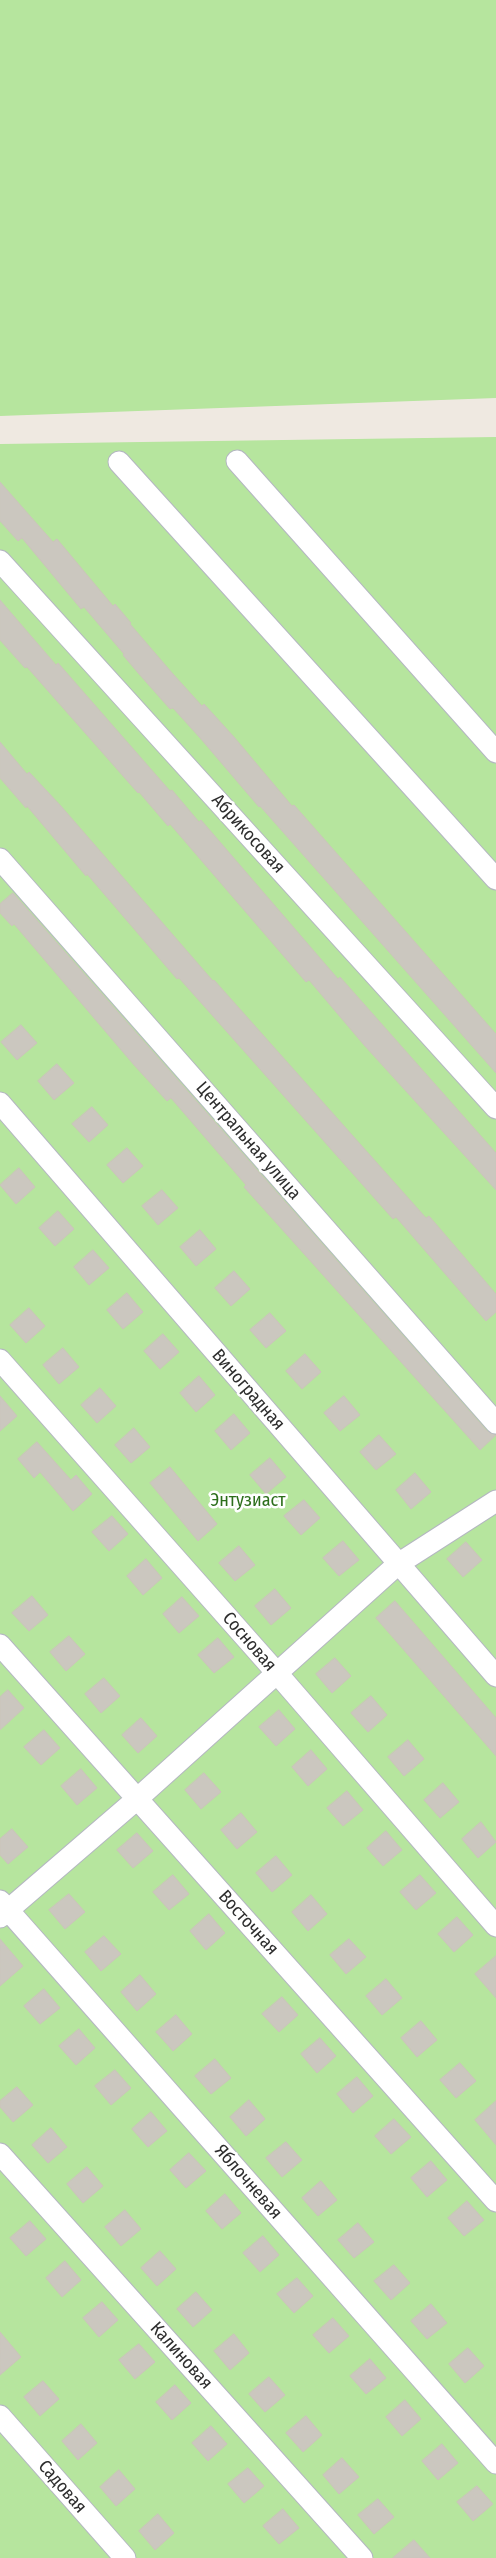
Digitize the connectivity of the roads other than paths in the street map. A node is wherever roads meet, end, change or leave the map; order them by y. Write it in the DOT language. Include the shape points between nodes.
graph roads {
  1 [pos="237,461"];
  2 [pos="118,462"];
  3 [pos="0,561"];
  4 [pos="496,752"];
  5 [pos="0,859"];
  6 [pos="496,879"];
  7 [pos="0,1103"];
  8 [pos="496,1108"];
  9 [pos="0,1360"];
  10 [pos="496,1423"];
  11 [pos="496,1501"];
  12 [pos="398,1564"];
  13 [pos="0,1645"];
  14 [pos="276,1672"];
  15 [pos="496,1676"];
  16 [pos="137,1799"];
  17 [pos="2,1909"];
  18 [pos="496,1926"];
  19 [pos="0,2154"];
  20 [pos="496,2201"];
  21 [pos="0,2416"];
  22 [pos="496,2463"];
  23 [pos="125,2558"];
  24 [pos="362,2558"];
  1 -- 4 [label="street"];
  2 -- 6 [label="street"];
  3 -- 8 [label="street, Абрикосовая"];
  5 -- 10 [label="street, Центральная улица"];
  7 -- 12 [label="street, Виноградная"];
  9 -- 14 [label="street, Сосновая"];
  11 -- 12 [label="street"];
  12 -- 14 [label="street"];
  12 -- 15 [label="street, Виноградная"];
  13 -- 16 [label="street, Восточная"];
  14 -- 16 [label="street"];
  14 -- 18 [label="street, Сосновая"];
  16 -- 17 [label="street"];
  16 -- 20 [label="street, Восточная"];
  17 -- 22 [label="street, Яблочневая"];
  19 -- 24 [label="street, Калиновая"];
  21 -- 23 [label="street, Садовая"];
}
